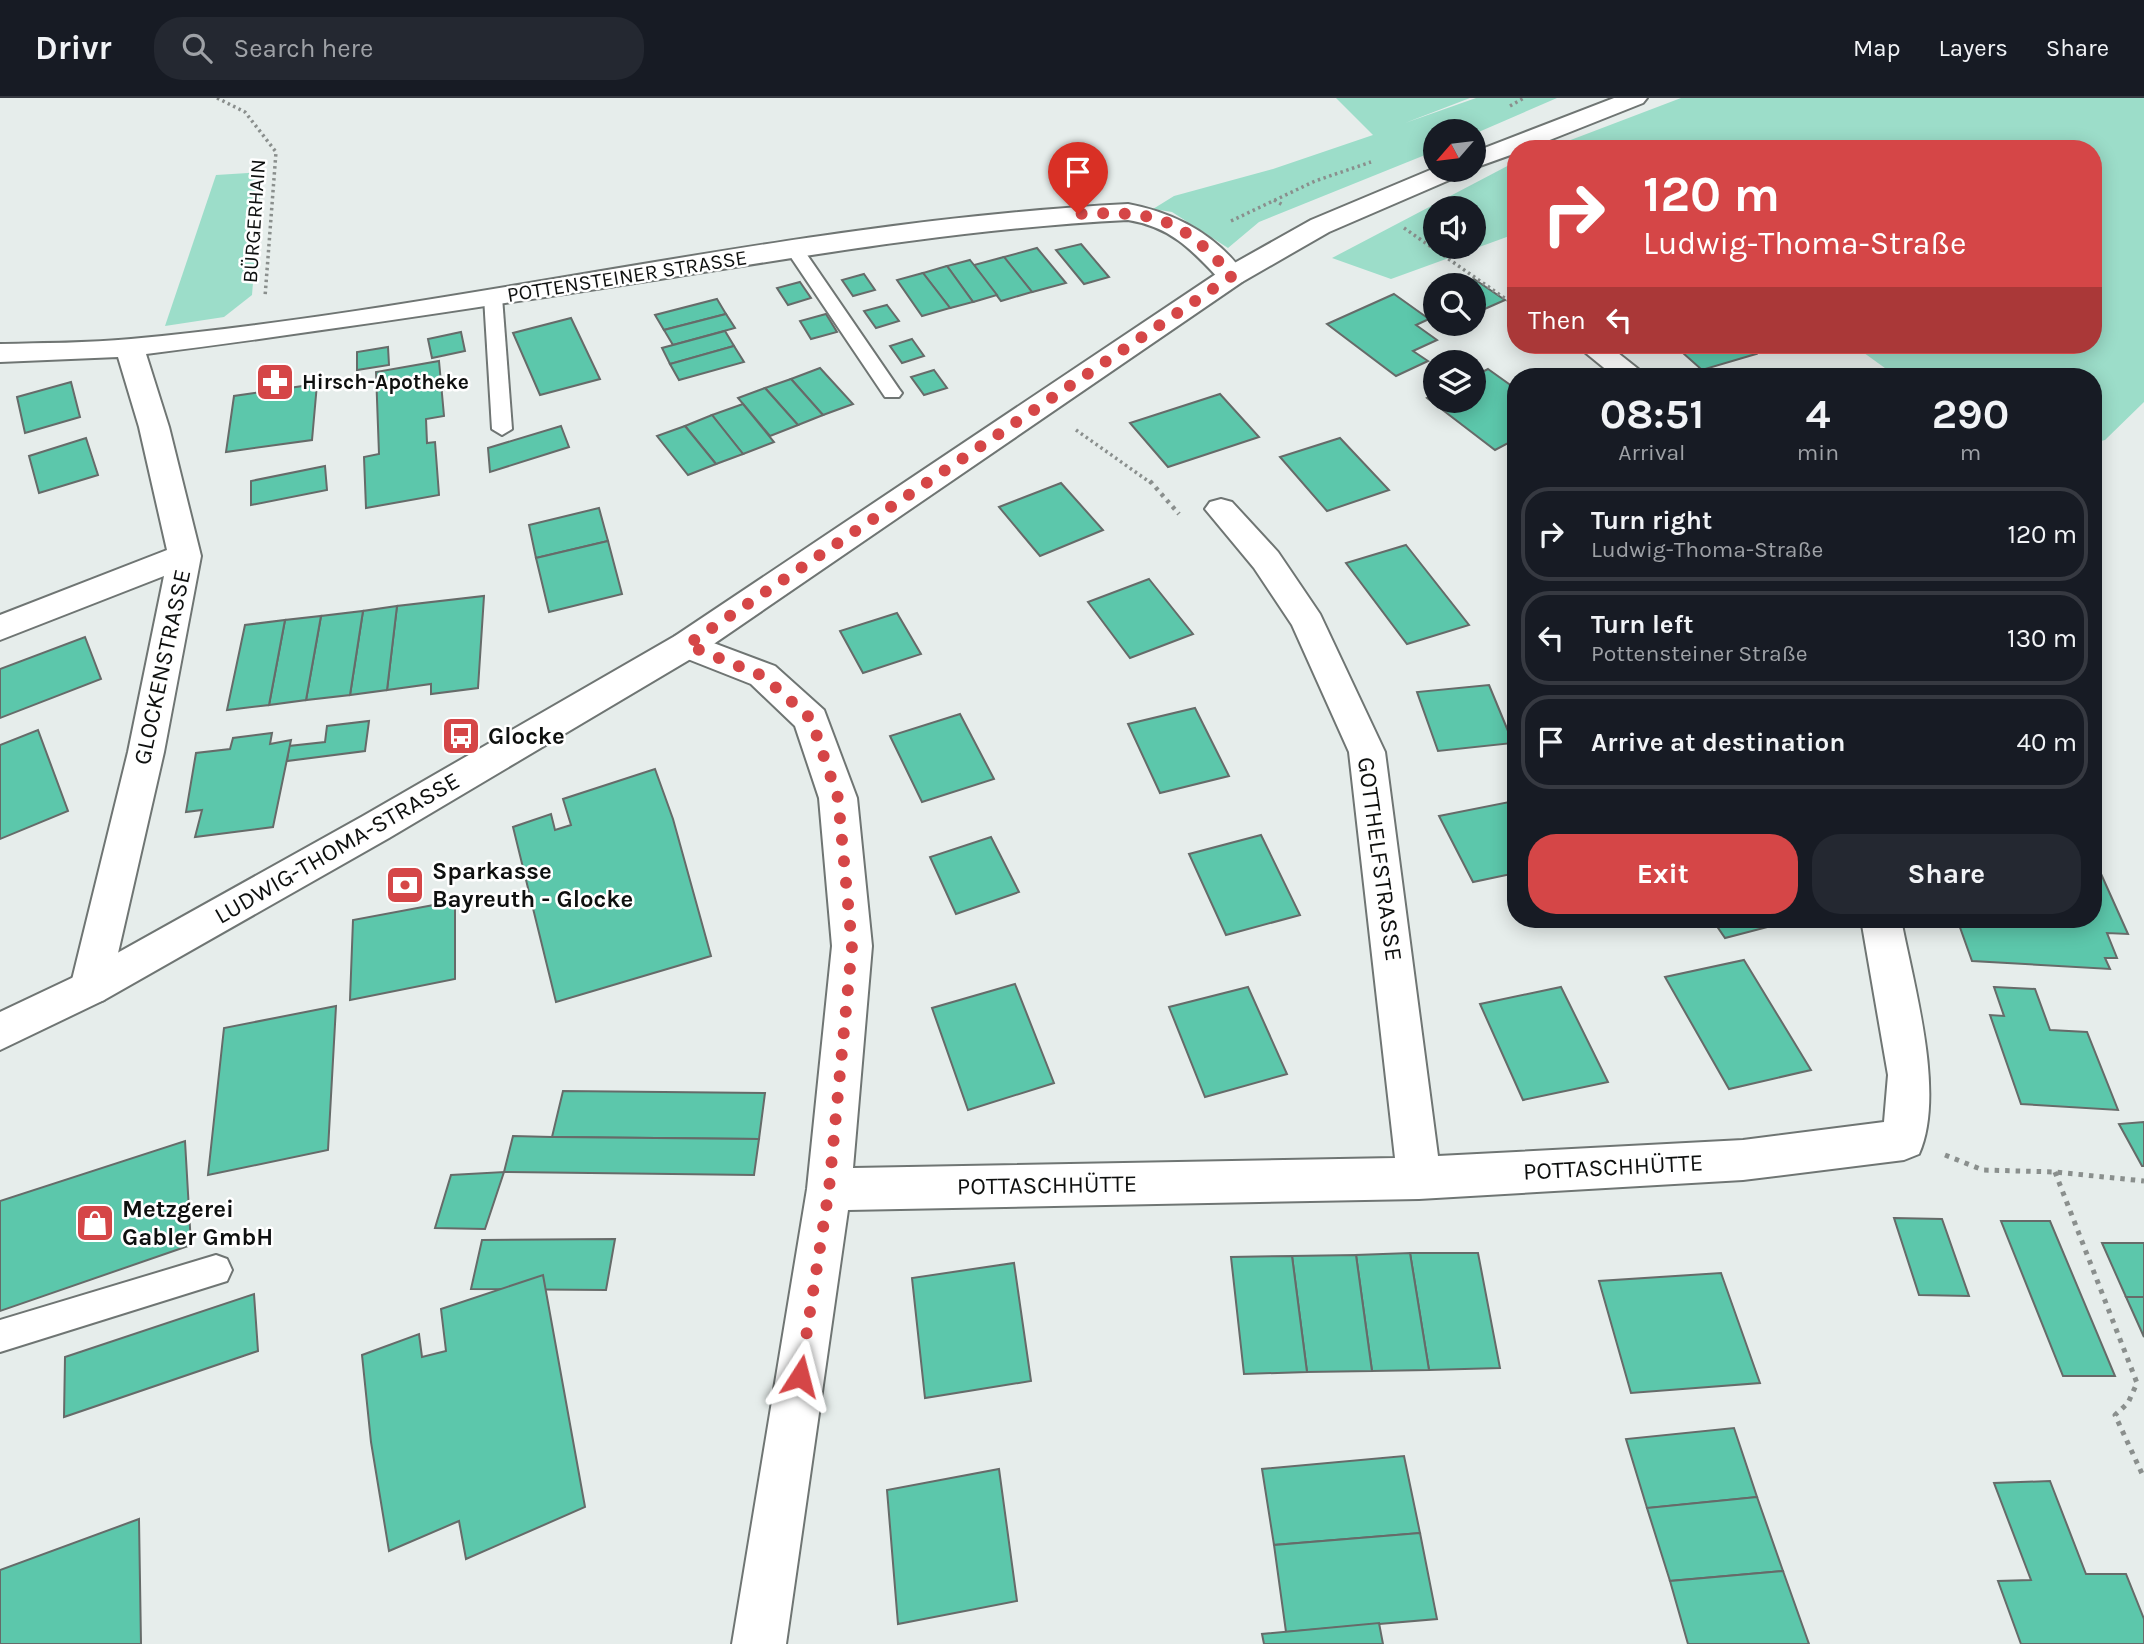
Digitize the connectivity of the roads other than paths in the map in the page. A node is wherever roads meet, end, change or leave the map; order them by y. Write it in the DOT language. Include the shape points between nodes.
graph roads {
  1 [pos="1635,98"];
  2 [pos="1528,140"];
  3 [pos="1507,148"];
  4 [pos="1486,156"];
  5 [pos="1424,182"];
  6 [pos="795,250"];
  7 [pos="1232,276"];
  8 [pos="493,297"];
  9 [pos="130,348"];
  10 [pos="0,353"];
  11 [pos="1602,354"];
  12 [pos="1621,368"];
  13 [pos="892,393"];
  14 [pos="502,429"];
  15 [pos="1221,509"];
  16 [pos="184,556"];
  17 [pos="0,628"];
  18 [pos="687,645"];
  19 [pos="1883,928"];
  20 [pos="90,988"];
  21 [pos="5,1032"];
  22 [pos="1419,1178"];
  23 [pos="829,1189"];
  24 [pos="216,1270"];
  25 [pos="0,1336"];
  26 [pos="759,1644"];
  1 -- 2 [label="street"];
  3 -- 4 [label="street"];
  5 -- 7 [label="street, LUDWIG-THOMA-STRASSE" via="1320,226"];
  6 -- 7 [label="street, POTTENSTEINER STRASSE" via="1029,217 1128,212 1152,216 1192,235"];
  6 -- 8 [label="street, POTTENSTEINER STRASSE"];
  6 -- 13 [label="lane"];
  7 -- 18 [label="street, LUDWIG-THOMA-STRASSE"];
  8 -- 9 [label="street, POTTENSTEINER STRASSE"];
  8 -- 14 [label="lane"];
  9 -- 10 [label="street, POTTENSTEINER STRASSE"];
  9 -- 16 [label="street, GLOCKENSTRASSE"];
  11 -- 12 [label="street"];
  15 -- 22 [label="street, GOTTHELFSTRASSE" via="1266,560 1308,622 1367,751"];
  16 -- 17 [label="street"];
  16 -- 20 [label="street, GLOCKENSTRASSE" via="146,752"];
  18 -- 20 [label="street, LUDWIG-THOMA-STRASSE"];
  18 -- 23 [label="street" via="763,676 811,719 838,798 852,946"];
  19 -- 22 [label="street, POTTASCHHÜTTE" via="1909,1074 1904,1140 1743,1160"];
  20 -- 21 [label="street, LUDWIG-THOMA-STRASSE"];
  22 -- 23 [label="street, POTTASCHHÜTTE"];
  23 -- 26 [label="street"];
  24 -- 25 [label="lane"];
}
